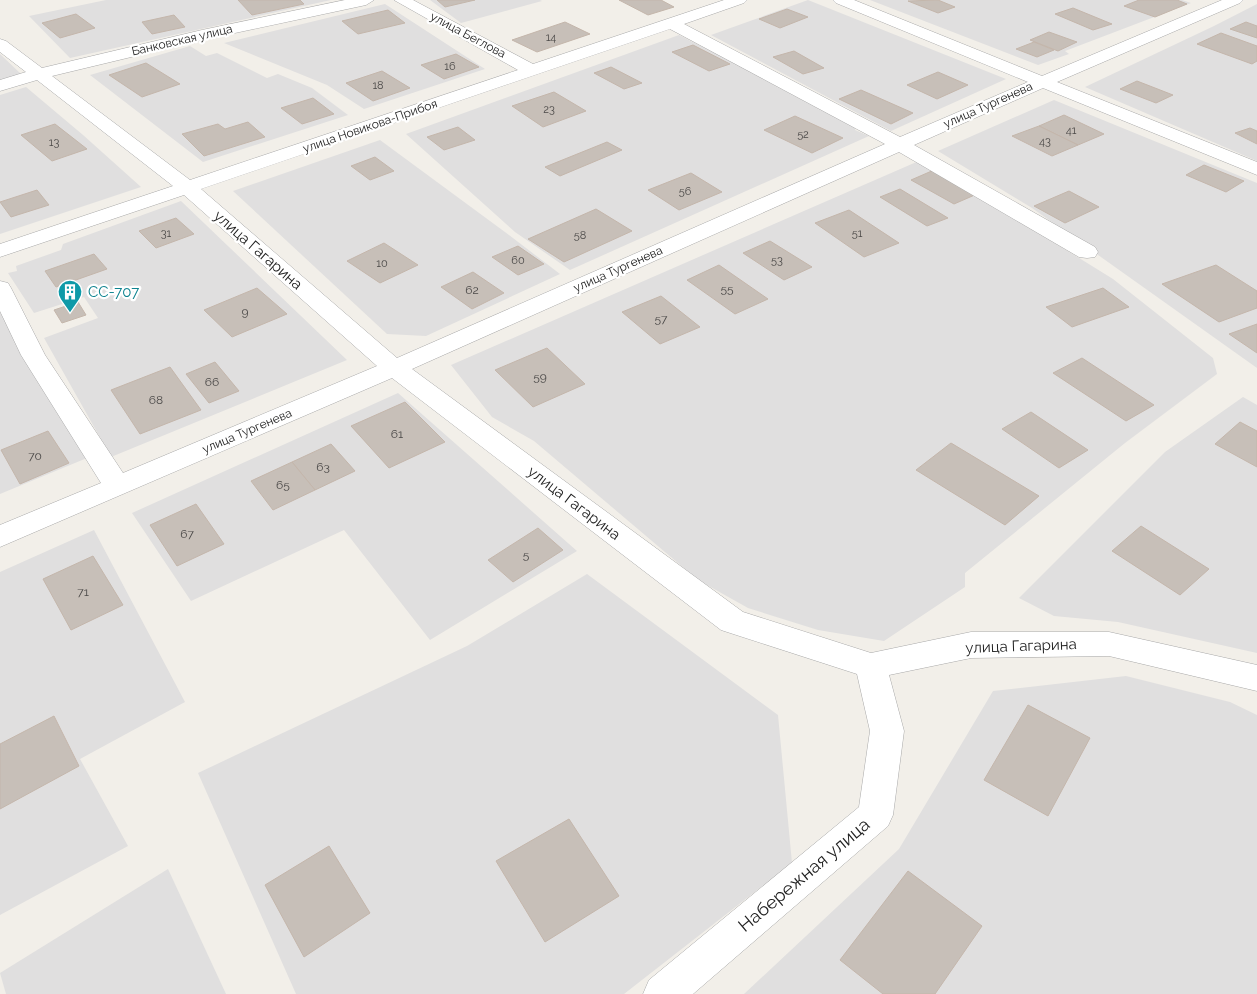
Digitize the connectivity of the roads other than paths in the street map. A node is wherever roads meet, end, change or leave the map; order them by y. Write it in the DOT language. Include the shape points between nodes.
graph roads {
  1 [pos="366,0"];
  2 [pos="402,0"];
  3 [pos="739,0"];
  4 [pos="840,0"];
  5 [pos="1200,0"];
  6 [pos="1227,3"];
  7 [pos="672,24"];
  8 [pos="0,44"];
  9 [pos="534,71"];
  10 [pos="39,74"];
  11 [pos="1044,81"];
  12 [pos="0,86"];
  13 [pos="901,144"];
  14 [pos="1257,168"];
  15 [pos="188,188"];
  16 [pos="0,251"];
  17 [pos="1087,252"];
  18 [pos="0,288"];
  19 [pos="394,368"];
  20 [pos="118,487"];
  21 [pos="0,537"];
  22 [pos="871,666"];
  23 [pos="1257,678"];
  24 [pos="663,994"];
  1 -- 10 [label="street, Банковская улица"];
  2 -- 9 [label="street, улица Беглова"];
  3 -- 7 [label="street, улица Новикова-Прибоя"];
  4 -- 11 [label="street"];
  5 -- 6 [label="street"];
  6 -- 11 [label="street, улица Тургенева"];
  7 -- 9 [label="street, улица Новикова-Прибоя"];
  7 -- 13 [label="street"];
  8 -- 10 [label="street, улица Гагарина"];
  9 -- 15 [label="street, улица Новикова-Прибоя"];
  10 -- 12 [label="street, Банковская улица"];
  10 -- 15 [label="street, улица Гагарина"];
  11 -- 13 [label="street, улица Тургенева"];
  11 -- 14 [label="street"];
  13 -- 17 [label="street"];
  13 -- 19 [label="street, улица Тургенева"];
  15 -- 16 [label="street, улица Новикова-Прибоя"];
  15 -- 19 [label="street, улица Гагарина"];
  18 -- 20 [label="street" via="33,355"];
  19 -- 20 [label="street, улица Тургенева"];
  19 -- 22 [label="street, улица Гагарина" via="732,621"];
  20 -- 21 [label="street, улица Тургенева"];
  22 -- 23 [label="street, улица Гагарина" via="971,645 1109,644"];
  22 -- 24 [label="street, Набережная улица" via="887,731 875,815"];
}
